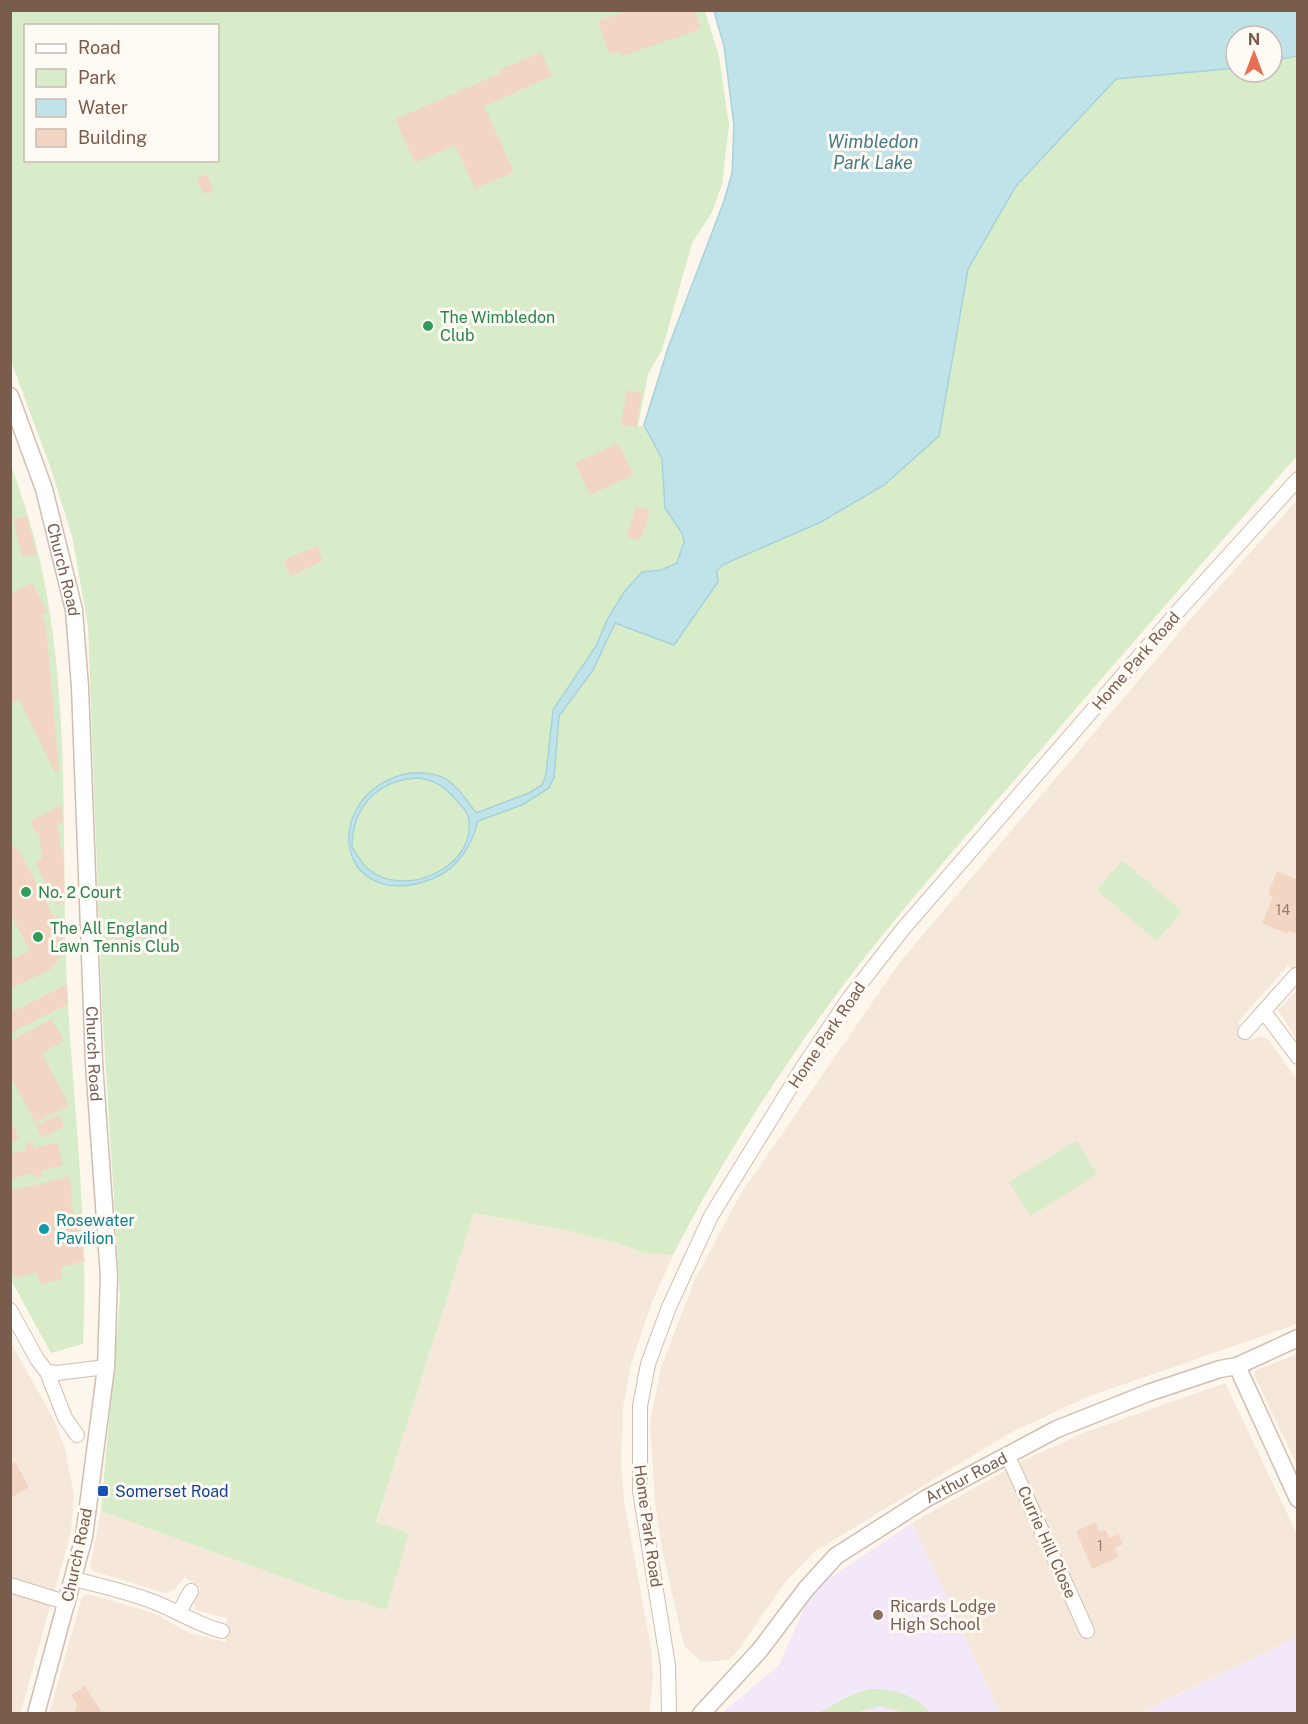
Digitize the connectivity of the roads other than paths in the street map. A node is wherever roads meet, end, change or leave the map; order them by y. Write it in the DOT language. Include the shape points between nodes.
graph roads {
  1 [pos="10,396"];
  2 [pos="1298,479"];
  3 [pos="1296,975"];
  4 [pos="1264,1012"];
  5 [pos="1245,1032"];
  6 [pos="1298,1057"];
  7 [pos="10,1310"];
  8 [pos="1298,1338"];
  9 [pos="1237,1366"];
  10 [pos="106,1367"];
  11 [pos="47,1372"];
  12 [pos="77,1435"];
  13 [pos="1007,1454"];
  14 [pos="1298,1499"];
  15 [pos="74,1578"];
  16 [pos="10,1585"];
  17 [pos="191,1591"];
  18 [pos="68,1603"];
  19 [pos="179,1612"];
  20 [pos="222,1631"];
  21 [pos="1087,1631"];
  22 [pos="36,1713"];
  23 [pos="669,1713"];
  24 [pos="701,1713"];
  1 -- 10 [label="street, Church Road" via="52,516 74,610 94,1063 109,1276"];
  2 -- 23 [label="street, Home Park Road" via="903,929 809,1059 711,1216 669,1307 648,1364 640,1406 640,1491 668,1665"];
  3 -- 4 [label="street"];
  4 -- 5 [label="street"];
  4 -- 6 [label="street"];
  7 -- 11 [label="street"];
  8 -- 9 [label="street, Arthur Road"];
  9 -- 13 [label="street, Arthur Road" via="1119,1404"];
  9 -- 14 [label="street"];
  10 -- 11 [label="street"];
  10 -- 15 [label="street, Church Road" via="84,1537"];
  11 -- 12 [label="street" via="65,1418"];
  13 -- 21 [label="street, Currie Hill Close"];
  13 -- 24 [label="street, Arthur Road" via="927,1498 836,1556 806,1588 760,1650"];
  15 -- 18 [label="street, Church Road"];
  15 -- 19 [label="street"];
  16 -- 18 [label="street"];
  17 -- 19 [label="street"];
  18 -- 22 [label="street, Church Road"];
  19 -- 20 [label="street" via="198,1625"];
}
